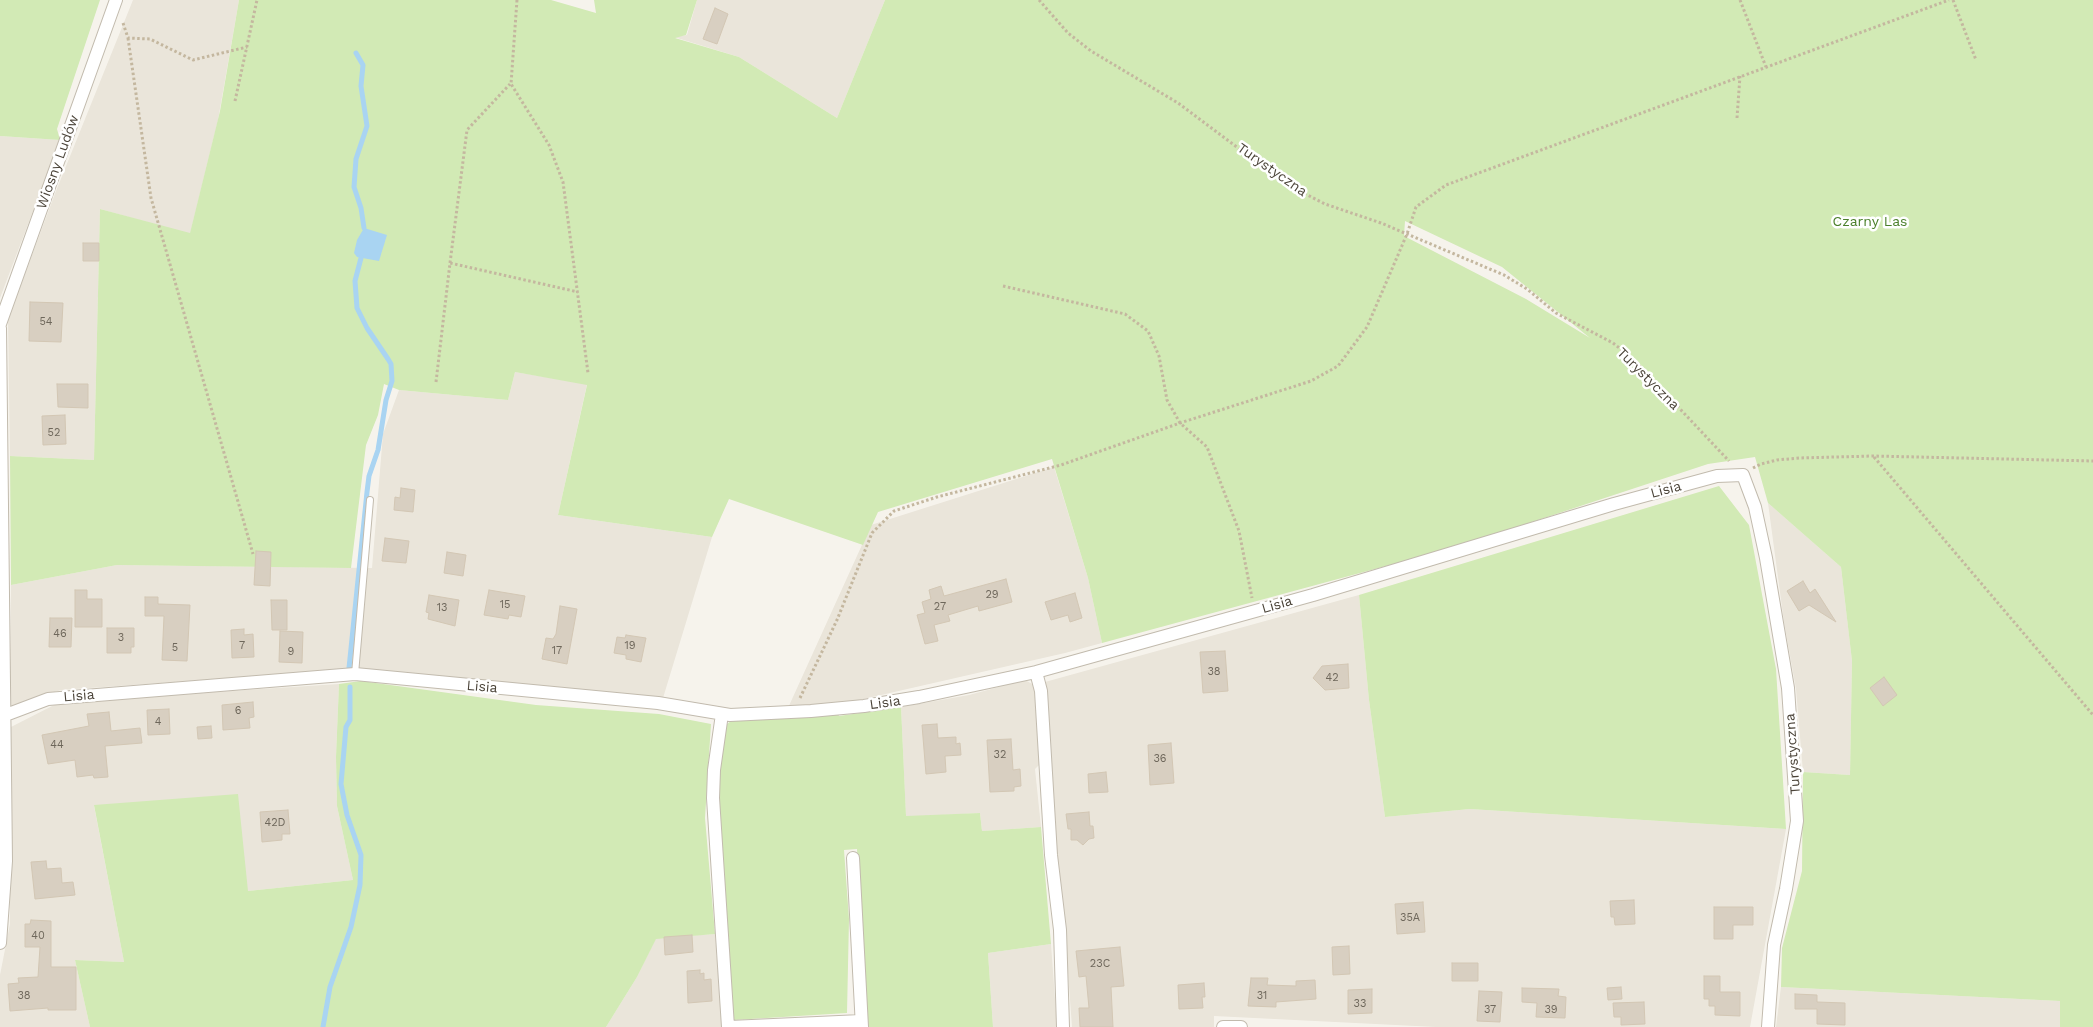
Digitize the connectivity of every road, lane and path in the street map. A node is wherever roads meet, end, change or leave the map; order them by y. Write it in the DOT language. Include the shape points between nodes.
graph roads {
  1 [pos="258,0"];
  2 [pos="517,0"];
  3 [pos="1039,0"];
  4 [pos="1740,0"];
  5 [pos="1949,0"];
  6 [pos="1953,0"];
  7 [pos="115,1"];
  8 [pos="128,38"];
  9 [pos="247,47"];
  10 [pos="1976,60"];
  11 [pos="1766,67"];
  12 [pos="1740,76"];
  13 [pos="511,84"];
  14 [pos="235,101"];
  15 [pos="1737,118"];
  16 [pos="1407,234"];
  17 [pos="450,263"];
  18 [pos="1003,286"];
  19 [pos="578,292"];
  20 [pos="0,326"];
  21 [pos="588,373"];
  22 [pos="436,382"];
  23 [pos="1180,423"];
  24 [pos="1873,456"];
  25 [pos="2093,461"];
  26 [pos="1742,475"];
  27 [pos="370,500"];
  28 [pos="1,536"];
  29 [pos="253,554"];
  30 [pos="1255,611"];
  31 [pos="1036,672"];
  32 [pos="355,674"];
  33 [pos="793,712"];
  34 [pos="722,714"];
  35 [pos="3,716"];
  36 [pos="2093,716"];
  37 [pos="852,858"];
  38 [pos="0,943"];
  39 [pos="862,1024"];
  40 [pos="729,1027"];
  41 [pos="1063,1027"];
  42 [pos="1223,1027"];
  43 [pos="1241,1027"];
  44 [pos="1768,1027"];
  1 -- 9 [label="path"];
  2 -- 13 [label="path"];
  3 -- 16 [label="path, Turystyczna" via="1068,33 1090,51 1178,103 1286,184 1325,204"];
  4 -- 11 [label="path"];
  5 -- 11 [label="path"];
  6 -- 10 [label="path"];
  7 -- 8 [label="path"];
  7 -- 20 [label="street, Wiosny Ludów"];
  8 -- 9 [label="path" via="150,39 193,60"];
  8 -- 29 [label="path" via="151,198"];
  9 -- 14 [label="path"];
  11 -- 12 [label="path"];
  12 -- 15 [label="path"];
  12 -- 16 [label="path" via="1446,185 1416,207"];
  13 -- 17 [label="path" via="467,130"];
  13 -- 19 [label="path" via="549,145 563,182"];
  16 -- 23 [label="path" via="1367,327 1338,366 1311,381"];
  16 -- 26 [label="path, Turystyczna" via="1504,275 1556,313 1613,343 1633,359"];
  17 -- 19 [label="path"];
  17 -- 22 [label="path"];
  18 -- 23 [label="path" via="1125,314 1148,331 1159,356 1166,400"];
  19 -- 21 [label="path"];
  20 -- 28 [label="street, Wiosny Ludów"];
  23 -- 30 [label="path" via="1207,447 1239,531"];
  23 -- 33 [label="path" via="1061,465 894,511 872,533 837,620"];
  24 -- 25 [label="path"];
  24 -- 26 [label="path" via="1777,460 1761,464"];
  24 -- 36 [label="path"];
  26 -- 30 [label="street, Lisia" via="1717,476 1614,504"];
  26 -- 44 [label="street, Turystyczna" via="1755,507 1788,688 1797,821 1774,945"];
  27 -- 32 [label="lane"];
  28 -- 35 [label="street, Wiosny Ludów"];
  30 -- 31 [label="street, Lisia"];
  31 -- 33 [label="street, Lisia" via="895,701"];
  31 -- 41 [label="street" via="1041,691 1060,930"];
  32 -- 34 [label="street, Lisia" via="658,703"];
  32 -- 35 [label="street, Lisia" via="48,699"];
  33 -- 34 [label="street, Lisia"];
  34 -- 40 [label="street" via="713,798"];
  35 -- 38 [label="street, Wiosny Ludów" via="6,861"];
  37 -- 39 [label="street"];
  39 -- 40 [label="street"];
  42 -- 43 [label="street"];
}
